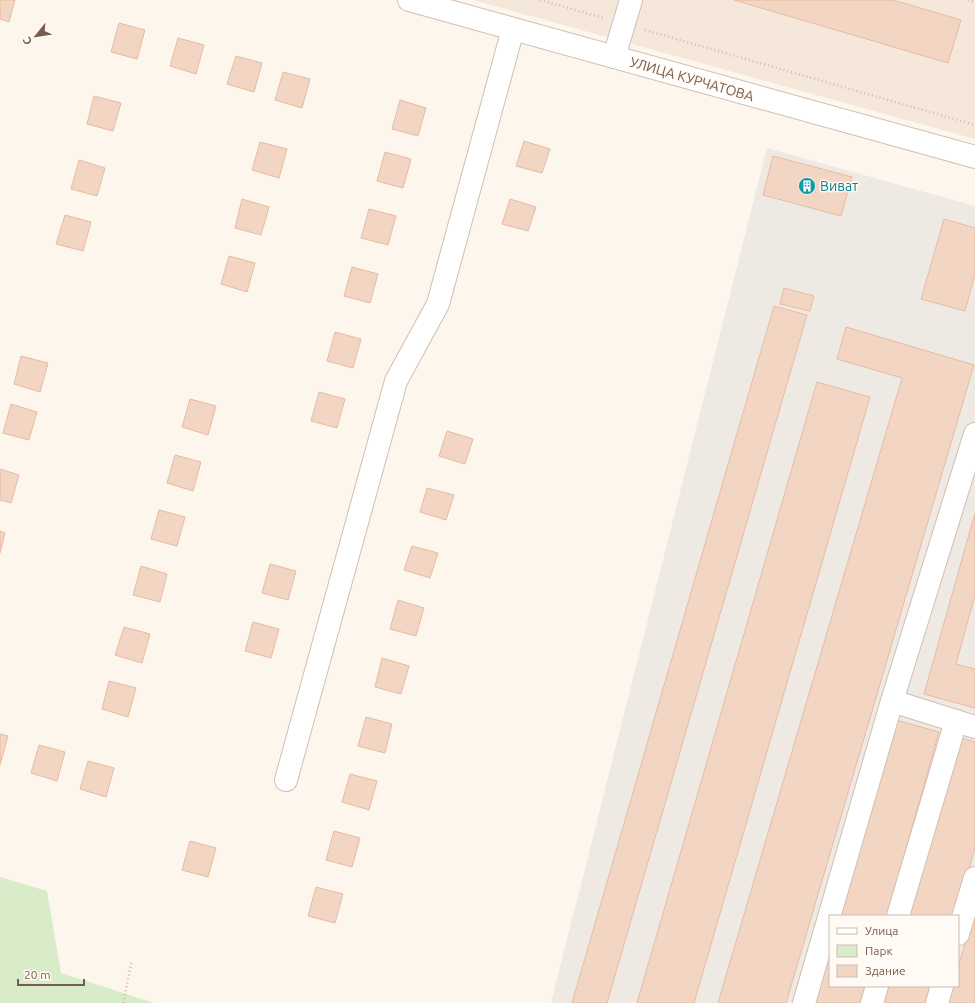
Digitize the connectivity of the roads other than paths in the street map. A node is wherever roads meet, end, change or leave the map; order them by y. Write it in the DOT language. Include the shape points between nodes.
graph roads {
  1 [pos="409,0"];
  2 [pos="630,0"];
  3 [pos="513,29"];
  4 [pos="614,57"];
  5 [pos="975,157"];
  6 [pos="975,434"];
  7 [pos="892,701"];
  8 [pos="965,724"];
  9 [pos="286,780"];
  10 [pos="975,878"];
  11 [pos="830,915"];
  12 [pos="898,915"];
  13 [pos="829,917"];
  14 [pos="959,931"];
  15 [pos="877,987"];
  16 [pos="942,987"];
  17 [pos="804,1003"];
  18 [pos="872,1003"];
  19 [pos="937,1003"];
  1 -- 3 [label="street, УЛИЦА КУРЧАТОВА"];
  2 -- 4 [label="street"];
  3 -- 4 [label="street, УЛИЦА КУРЧАТОВА"];
  3 -- 9 [label="street" via="438,304 396,381"];
  4 -- 5 [label="street, УЛИЦА КУРЧАТОВА"];
  6 -- 7 [label="street"];
  7 -- 8 [label="street"];
  7 -- 11 [label="street"];
  8 -- 12 [label="street"];
  10 -- 14 [label="street"];
  13 -- 17 [label="street"];
  15 -- 18 [label="street"];
  16 -- 19 [label="street"];
}
